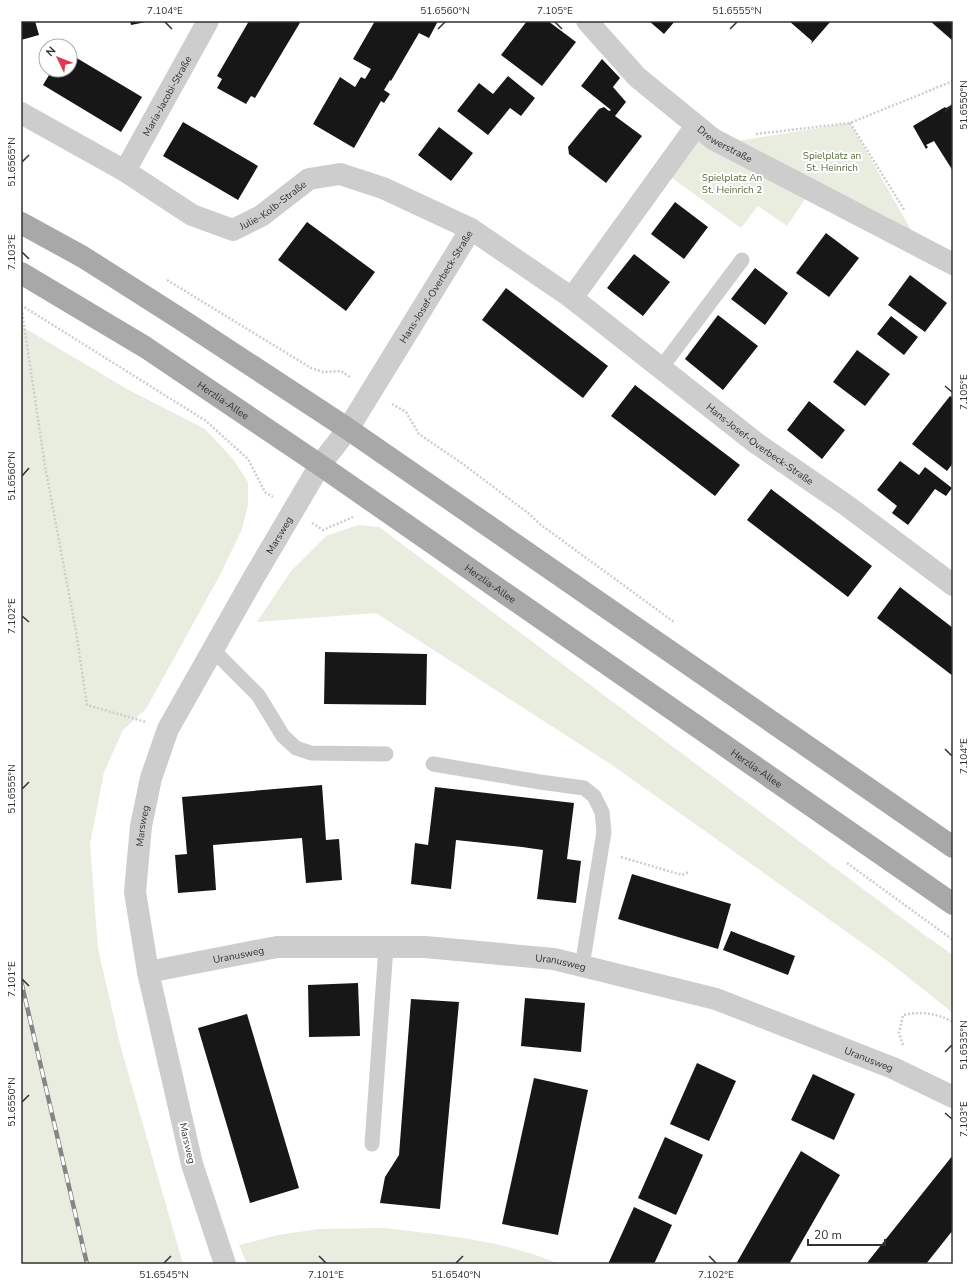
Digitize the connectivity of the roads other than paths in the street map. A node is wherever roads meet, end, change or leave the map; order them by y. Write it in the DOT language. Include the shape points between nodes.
graph roads {
  1 [pos="208,21"];
  2 [pos="587,21"];
  3 [pos="21,113"];
  4 [pos="696,126"];
  5 [pos="125,171"];
  6 [pos="21,223"];
  7 [pos="472,229"];
  8 [pos="742,260"];
  9 [pos="953,264"];
  10 [pos="21,273"];
  11 [pos="572,298"];
  12 [pos="661,368"];
  13 [pos="348,429"];
  14 [pos="320,466"];
  15 [pos="953,585"];
  16 [pos="213,650"];
  17 [pos="386,754"];
  18 [pos="433,764"];
  19 [pos="953,847"];
  20 [pos="953,904"];
  21 [pos="386,947"];
  22 [pos="582,966"];
  23 [pos="148,972"];
  24 [pos="953,1097"];
  25 [pos="372,1144"];
  26 [pos="226,1264"];
  1 -- 5 [label="street, Maria-Jacobi-Straße"];
  2 -- 4 [label="street, Drewerstraße" via="637,77"];
  3 -- 5 [label="street, Julie-Kolb-Straße"];
  4 -- 9 [label="street, Drewerstraße" via="713,139"];
  4 -- 11 [label="street"];
  5 -- 7 [label="street, Julie-Kolb-Straße" via="192,215 233,230 261,216 310,179 340,174 383,188"];
  6 -- 13 [label="main road" via="83,257"];
  7 -- 11 [label="street, Hans-Josef-Overbeck-Straße"];
  7 -- 13 [label="street, Hans-Josef-Overbeck-Straße"];
  8 -- 12 [label="lane"];
  10 -- 14 [label="main road, Herzlia-Allee" via="145,347"];
  11 -- 12 [label="street, Hans-Josef-Overbeck-Straße"];
  12 -- 15 [label="street, Hans-Josef-Overbeck-Straße" via="756,443 846,505"];
  13 -- 14 [label="street, Marsweg"];
  13 -- 19 [label="main road"];
  14 -- 16 [label="street, Marsweg"];
  14 -- 20 [label="main road, Herzlia-Allee"];
  16 -- 17 [label="lane" via="258,695 283,736 296,748 311,753"];
  16 -- 23 [label="street, Marsweg" via="168,729 149,785 141,826 135,892"];
  18 -- 22 [label="lane" via="584,788 594,796 602,812 604,832"];
  21 -- 22 [label="street, Uranusweg" via="425,947 554,959"];
  21 -- 23 [label="street, Uranusweg" via="277,947"];
  21 -- 25 [label="lane"];
  22 -- 24 [label="street, Uranusweg" via="716,999 893,1068"];
  23 -- 26 [label="street, Marsweg" via="192,1164"];
}
